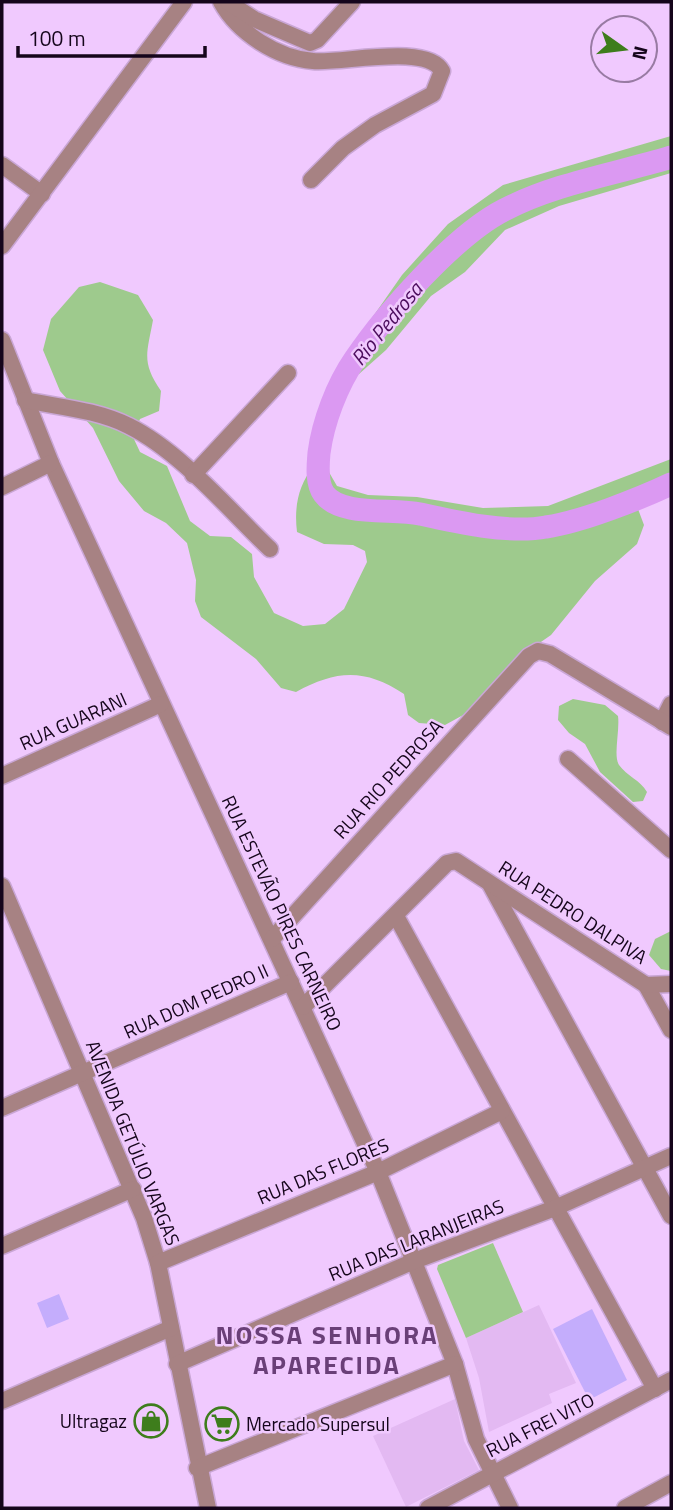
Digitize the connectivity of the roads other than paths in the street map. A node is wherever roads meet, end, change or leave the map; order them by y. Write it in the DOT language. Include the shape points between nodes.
graph roads {
  1 [pos="184,2"];
  2 [pos="221,2"];
  3 [pos="228,2"];
  4 [pos="352,2"];
  5 [pos="2,165"];
  6 [pos="311,180"];
  7 [pos="42,194"];
  8 [pos="2,246"];
  9 [pos="2,340"];
  10 [pos="288,373"];
  11 [pos="24,400"];
  12 [pos="51,463"];
  13 [pos="193,475"];
  14 [pos="2,487"];
  15 [pos="270,549"];
  16 [pos="161,704"];
  17 [pos="671,704"];
  18 [pos="667,724"];
  19 [pos="568,759"];
  20 [pos="2,776"];
  21 [pos="671,850"];
  22 [pos="490,883"];
  23 [pos="2,886"];
  24 [pos="397,916"];
  25 [pos="272,939"];
  26 [pos="291,982"];
  27 [pos="671,984"];
  28 [pos="646,985"];
  29 [pos="303,1007"];
  30 [pos="671,1030"];
  31 [pos="84,1072"];
  32 [pos="2,1108"];
  33 [pos="502,1111"];
  34 [pos="671,1156"];
  35 [pos="645,1168"];
  36 [pos="378,1172"];
  37 [pos="133,1189"];
  38 [pos="555,1209"];
  39 [pos="671,1216"];
  40 [pos="2,1246"];
  41 [pos="414,1261"];
  42 [pos="158,1263"];
  43 [pos="171,1328"];
  44 [pos="177,1364"];
  45 [pos="455,1364"];
  46 [pos="671,1380"];
  47 [pos="655,1389"];
  48 [pos="2,1401"];
  49 [pos="197,1468"];
  50 [pos="492,1473"];
  51 [pos="671,1483"];
  52 [pos="206,1508"];
  53 [pos="428,1508"];
  54 [pos="510,1508"];
  55 [pos="625,1508"];
  1 -- 7 [label="street"];
  2 -- 6 [label="street" via="238,24 287,57 315,62 426,58 439,64 442,71 433,94 375,125"];
  3 -- 4 [label="street" via="254,19 310,43"];
  5 -- 7 [label="street"];
  7 -- 8 [label="street"];
  9 -- 11 [label="street, RUA ESTEVÃO PIRES CARNEIRO"];
  10 -- 13 [label="street"];
  11 -- 12 [label="street, RUA ESTEVÃO PIRES CARNEIRO"];
  11 -- 13 [label="street" via="128,425 160,444"];
  12 -- 14 [label="street"];
  12 -- 16 [label="street, RUA ESTEVÃO PIRES CARNEIRO"];
  13 -- 15 [label="street"];
  16 -- 20 [label="street, RUA GUARANI"];
  16 -- 25 [label="street, RUA ESTEVÃO PIRES CARNEIRO"];
  17 -- 18 [label="street"];
  18 -- 25 [label="street, RUA RIO PEDROSA" via="550,654 529,656"];
  19 -- 21 [label="street"];
  22 -- 24 [label="street, RUA PEDRO DALPIVA" via="456,861 447,863"];
  22 -- 28 [label="street, RUA PEDRO DALPIVA"];
  22 -- 35 [label="street"];
  23 -- 31 [label="street, AVENIDA GETÚLIO VARGAS"];
  24 -- 29 [label="street"];
  24 -- 33 [label="street"];
  25 -- 26 [label="street, RUA ESTEVÃO PIRES CARNEIRO"];
  26 -- 29 [label="street, RUA ESTEVÃO PIRES CARNEIRO"];
  26 -- 31 [label="street, RUA DOM PEDRO II"];
  27 -- 28 [label="street, RUA PEDRO DALPIVA"];
  28 -- 30 [label="street"];
  29 -- 36 [label="street, RUA ESTEVÃO PIRES CARNEIRO"];
  31 -- 32 [label="street, RUA DOM PEDRO II"];
  31 -- 37 [label="street, AVENIDA GETÚLIO VARGAS"];
  33 -- 36 [label="street, RUA DAS FLORES"];
  33 -- 38 [label="street"];
  34 -- 35 [label="street, RUA DAS LARANJEIRAS"];
  35 -- 38 [label="street, RUA DAS LARANJEIRAS"];
  35 -- 39 [label="street"];
  36 -- 41 [label="street, RUA ESTEVÃO PIRES CARNEIRO"];
  36 -- 42 [label="street, RUA DAS FLORES"];
  37 -- 40 [label="street"];
  37 -- 42 [label="street, AVENIDA GETÚLIO VARGAS"];
  38 -- 41 [label="street, RUA DAS LARANJEIRAS"];
  38 -- 47 [label="street"];
  41 -- 44 [label="street, RUA DAS LARANJEIRAS"];
  41 -- 45 [label="street, RUA ESTEVÃO PIRES CARNEIRO"];
  42 -- 43 [label="street, AVENIDA GETÚLIO VARGAS"];
  43 -- 44 [label="street, AVENIDA GETÚLIO VARGAS"];
  43 -- 48 [label="street"];
  44 -- 49 [label="street, AVENIDA GETÚLIO VARGAS"];
  45 -- 49 [label="street"];
  45 -- 50 [label="street, RUA ESTEVÃO PIRES CARNEIRO" via="476,1440"];
  46 -- 47 [label="street, RUA FREI VITO"];
  47 -- 50 [label="street, RUA FREI VITO"];
  49 -- 52 [label="street, AVENIDA GETÚLIO VARGAS"];
  50 -- 53 [label="street, RUA FREI VITO"];
  50 -- 54 [label="street, RUA ESTEVÃO PIRES CARNEIRO"];
  51 -- 55 [label="street"];
}
